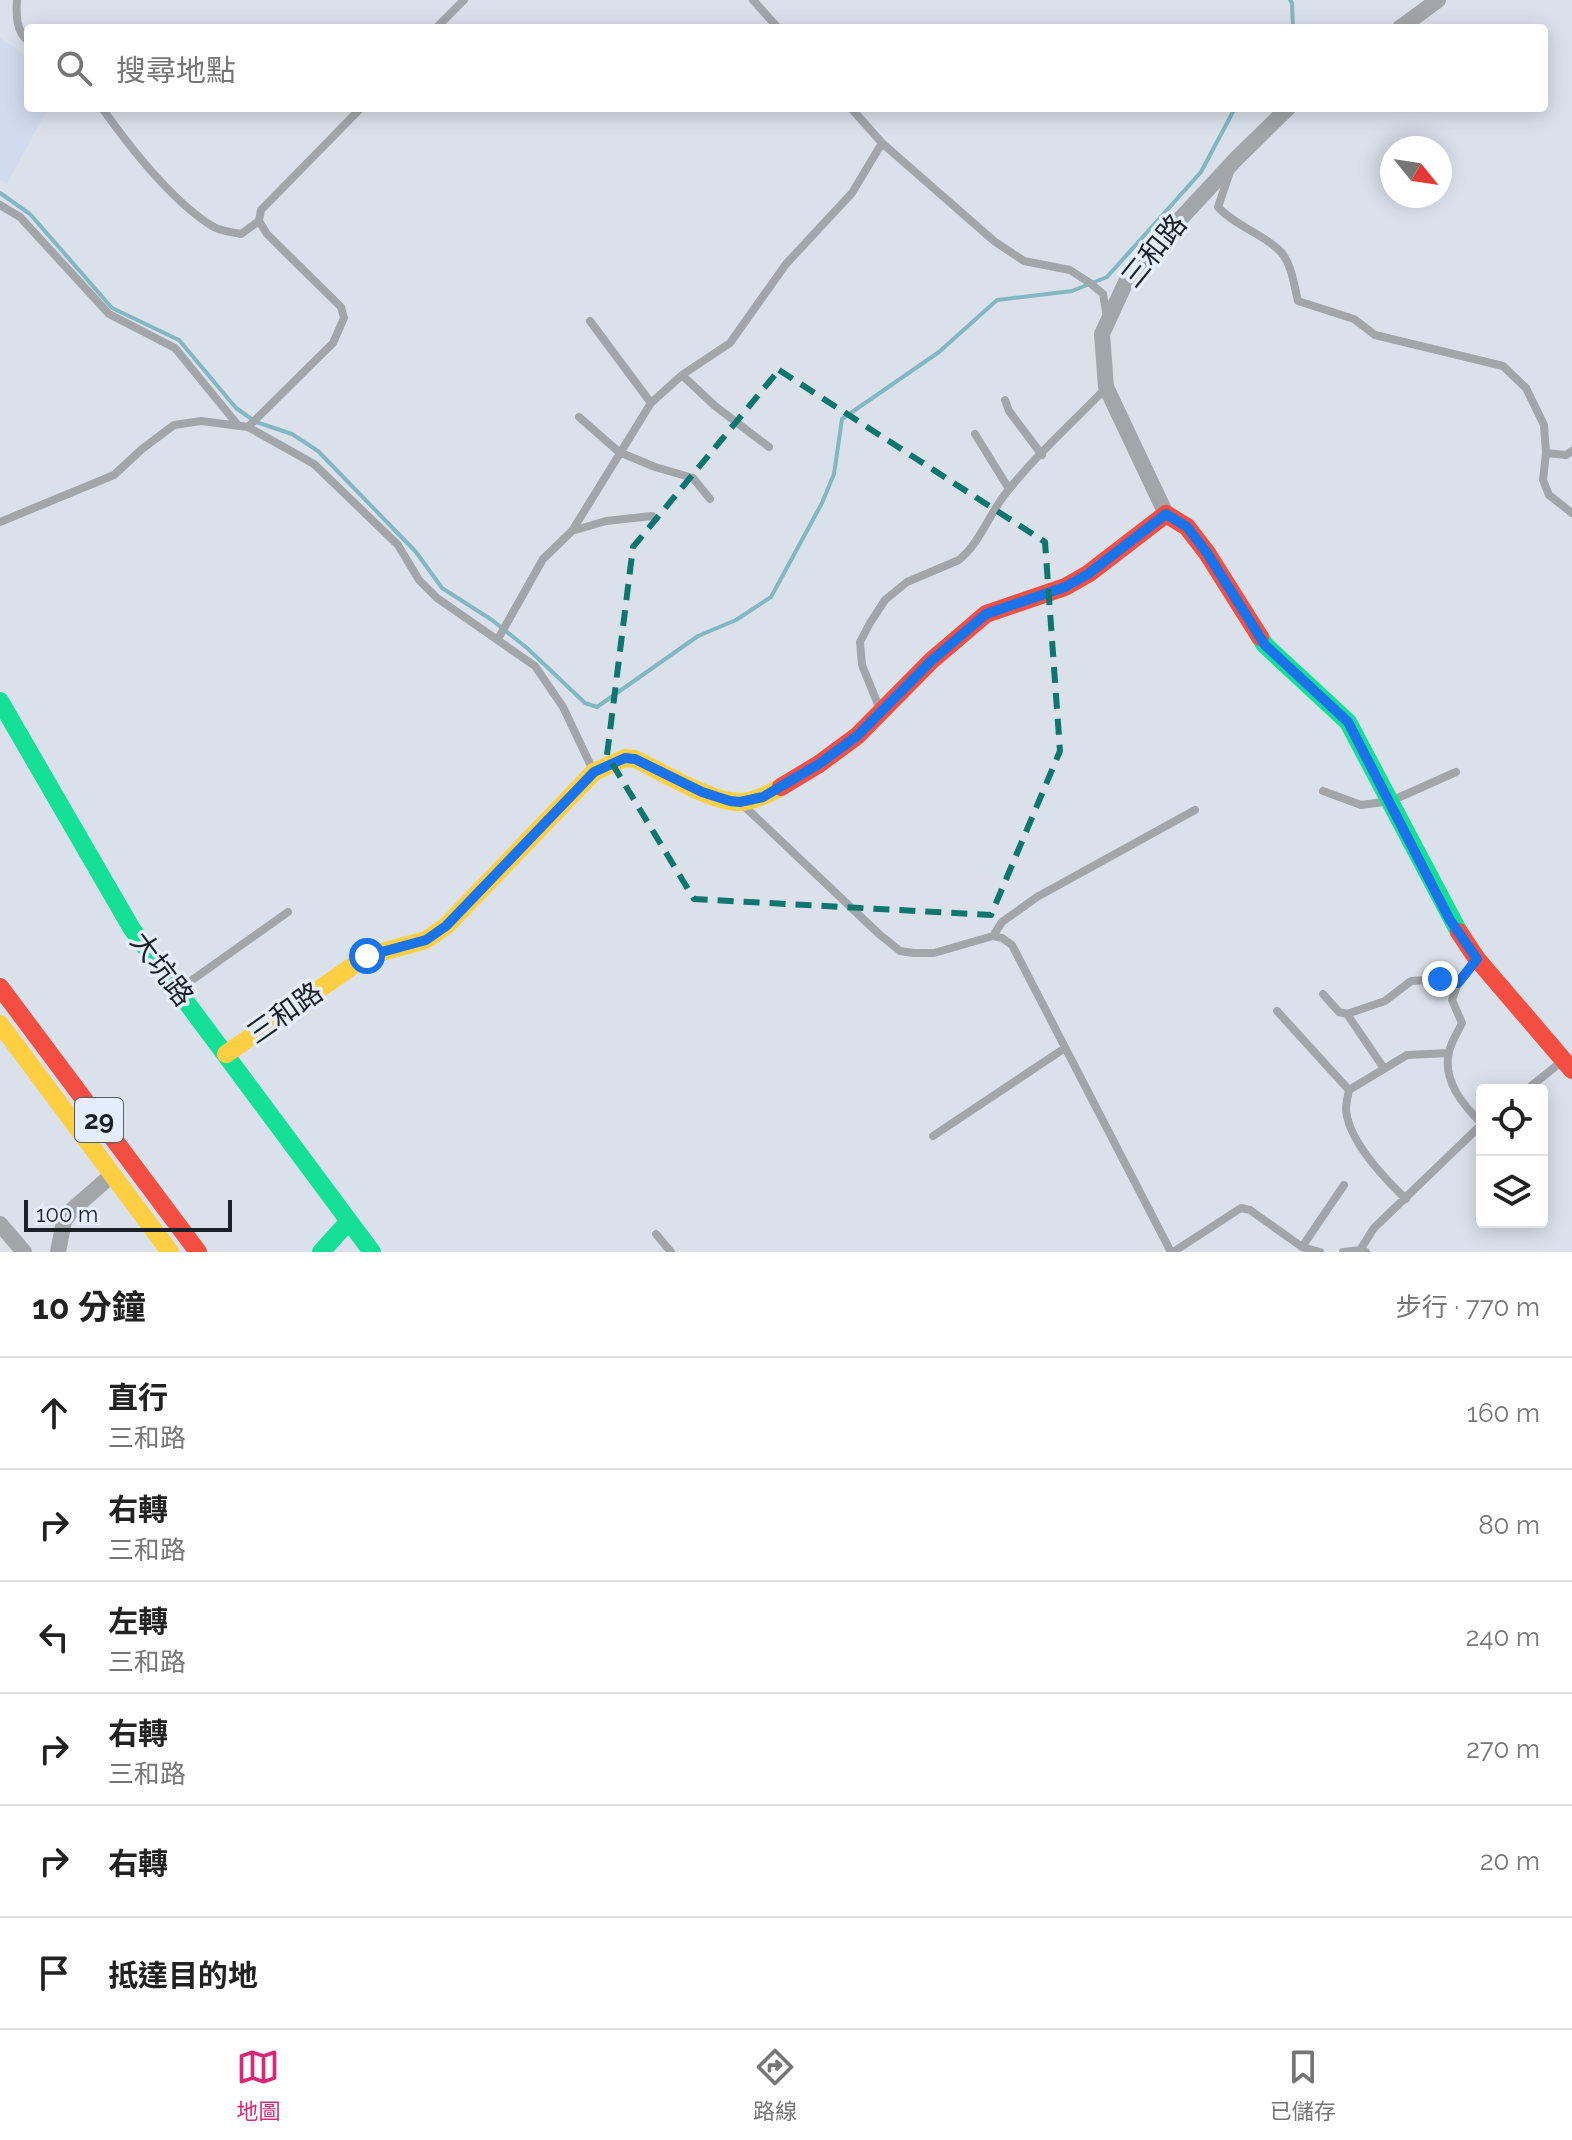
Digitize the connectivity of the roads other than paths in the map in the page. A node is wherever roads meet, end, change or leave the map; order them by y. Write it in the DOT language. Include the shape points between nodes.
graph roads {
  1 [pos="17,0"];
  2 [pos="464,0"];
  3 [pos="753,0"];
  4 [pos="1438,0"];
  5 [pos="440,24"];
  6 [pos="774,24"];
  7 [pos="1405,24"];
  8 [pos="24,38"];
  9 [pos="105,112"];
  10 [pos="357,112"];
  11 [pos="855,112"];
  12 [pos="1284,112"];
  13 [pos="882,143"];
  14 [pos="1236,159"];
  15 [pos="0,205"];
  16 [pos="259,221"];
  17 [pos="1107,318"];
  18 [pos="590,321"];
  19 [pos="682,375"];
  20 [pos="1106,387"];
  21 [pos="1005,400"];
  22 [pos="651,403"];
  23 [pos="579,417"];
  24 [pos="237,424"];
  25 [pos="248,427"];
  26 [pos="975,434"];
  27 [pos="769,447"];
  28 [pos="1572,451"];
  29 [pos="619,452"];
  30 [pos="1546,453"];
  31 [pos="1042,455"];
  32 [pos="1009,489"];
  33 [pos="710,499"];
  34 [pos="1572,513"];
  35 [pos="1166,514"];
  36 [pos="652,516"];
  37 [pos="0,522"];
  38 [pos="572,531"];
  39 [pos="498,639"];
  40 [pos="0,701"];
  41 [pos="881,712"];
  42 [pos="594,772"];
  43 [pos="1456,772"];
  44 [pos="1323,791"];
  45 [pos="1391,801"];
  46 [pos="740,802"];
  47 [pos="1195,810"];
  48 [pos="288,912"];
  49 [pos="993,936"];
  50 [pos="1477,959"];
  51 [pos="1458,983"];
  52 [pos="0,987"];
  53 [pos="178,990"];
  54 [pos="1323,994"];
  55 [pos="1277,1011"];
  56 [pos="1347,1014"];
  57 [pos="0,1024"];
  58 [pos="1065,1048"];
  59 [pos="1448,1053"];
  60 [pos="226,1054"];
  61 [pos="1568,1065"];
  62 [pos="1383,1067"];
  63 [pos="1536,1084"];
  64 [pos="1349,1090"];
  65 [pos="1476,1118"];
  66 [pos="1476,1130"];
  67 [pos="933,1136"];
  68 [pos="113,1174"];
  69 [pos="1344,1185"];
  70 [pos="1406,1199"];
  71 [pos="349,1221"];
  72 [pos="0,1224"];
  73 [pos="656,1234"];
  74 [pos="1302,1247"];
  75 [pos="1363,1251"];
  76 [pos="24,1252"];
  77 [pos="58,1252"];
  78 [pos="170,1252"];
  79 [pos="198,1252"];
  80 [pos="321,1252"];
  81 [pos="372,1252"];
  82 [pos="671,1252"];
  83 [pos="1172,1252"];
  84 [pos="1320,1252"];
  85 [pos="1343,1252"];
  1 -- 8 [label="lane" via="16,17"];
  2 -- 5 [label="lane"];
  3 -- 6 [label="lane"];
  4 -- 7 [label="street"];
  9 -- 16 [label="lane" via="171,191 213,227 241,234"];
  10 -- 16 [label="lane" via="261,210"];
  11 -- 13 [label="lane"];
  12 -- 14 [label="street, 三和路"];
  13 -- 17 [label="lane" via="994,241 1024,261 1070,270 1090,283 1103,294"];
  13 -- 19 [label="lane" via="852,193 786,264 730,343"];
  14 -- 17 [label="street, 三和路" via="1130,273"];
  14 -- 30 [label="lane" via="1218,207 1280,250 1298,301 1354,319 1375,335 1503,366 1526,388 1538,412"];
  15 -- 24 [label="lane" via="20,217 109,314 175,348"];
  16 -- 25 [label="lane" via="341,307 344,318 333,343"];
  17 -- 20 [label="street, 三和路" via="1102,334"];
  18 -- 22 [label="lane"];
  19 -- 22 [label="lane"];
  19 -- 27 [label="lane"];
  20 -- 31 [label="lane"];
  20 -- 35 [label="street, 三和路"];
  21 -- 31 [label="lane"];
  22 -- 29 [label="lane"];
  23 -- 29 [label="lane"];
  24 -- 25 [label="lane"];
  24 -- 37 [label="lane" via="174,425 114,475"];
  25 -- 39 [label="lane" via="314,464 398,545 437,598"];
  26 -- 32 [label="lane"];
  28 -- 30 [label="lane"];
  29 -- 33 [label="lane" via="687,474"];
  29 -- 38 [label="lane"];
  30 -- 34 [label="lane" via="1543,480 1549,495"];
  31 -- 32 [label="lane"];
  32 -- 41 [label="lane" via="966,554 907,582 885,600 870,623 860,642 862,665"];
  35 -- 41 [label="main road" via="1065,587 986,614"];
  35 -- 45 [label="main road, 三和路" via="1187,527 1201,545 1265,645 1348,722"];
  36 -- 38 [label="lane"];
  38 -- 39 [label="lane" via="543,559"];
  39 -- 42 [label="lane" via="535,666 563,707"];
  40 -- 53 [label="main road, 大坑路" via="132,929"];
  41 -- 46 [label="main road" via="819,764 763,797"];
  42 -- 46 [label="main road, 三和路" via="635,759 702,792"];
  42 -- 60 [label="main road, 三和路" via="446,926 426,940 367,956"];
  43 -- 45 [label="lane"];
  44 -- 45 [label="lane" via="1361,805"];
  45 -- 50 [label="main road, 三和路" via="1450,920"];
  46 -- 49 [label="lane" via="900,951 934,953"];
  47 -- 49 [label="lane" via="1037,897 1002,922"];
  48 -- 53 [label="lane"];
  49 -- 58 [label="lane" via="1012,945"];
  50 -- 51 [label="lane"];
  50 -- 61 [label="main road, 三和路"];
  51 -- 56 [label="lane" via="1411,981 1385,1001"];
  51 -- 59 [label="lane" via="1452,1000 1462,1023"];
  52 -- 79 [label="main road, 29"];
  53 -- 60 [label="main road, 大坑路"];
  54 -- 56 [label="lane"];
  55 -- 64 [label="lane"];
  56 -- 62 [label="lane"];
  57 -- 68 [label="main road, 29"];
  58 -- 67 [label="lane"];
  58 -- 83 [label="lane"];
  59 -- 62 [label="lane" via="1407,1055"];
  59 -- 65 [label="lane" via="1449,1077"];
  60 -- 71 [label="main road, 大坑路"];
  61 -- 63 [label="lane"];
  62 -- 64 [label="lane"];
  64 -- 70 [label="lane" via="1346,1110 1359,1143"];
  66 -- 70 [label="lane"];
  68 -- 77 [label="street" via="64,1221"];
  68 -- 78 [label="main road, 29"];
  69 -- 74 [label="lane"];
  70 -- 75 [label="lane" via="1374,1228"];
  71 -- 80 [label="main road"];
  71 -- 81 [label="main road, 大坑路"];
  72 -- 76 [label="street"];
  73 -- 82 [label="lane"];
  74 -- 83 [label="lane" via="1241,1208"];
  74 -- 84 [label="lane"];
  75 -- 85 [label="lane"];
}
